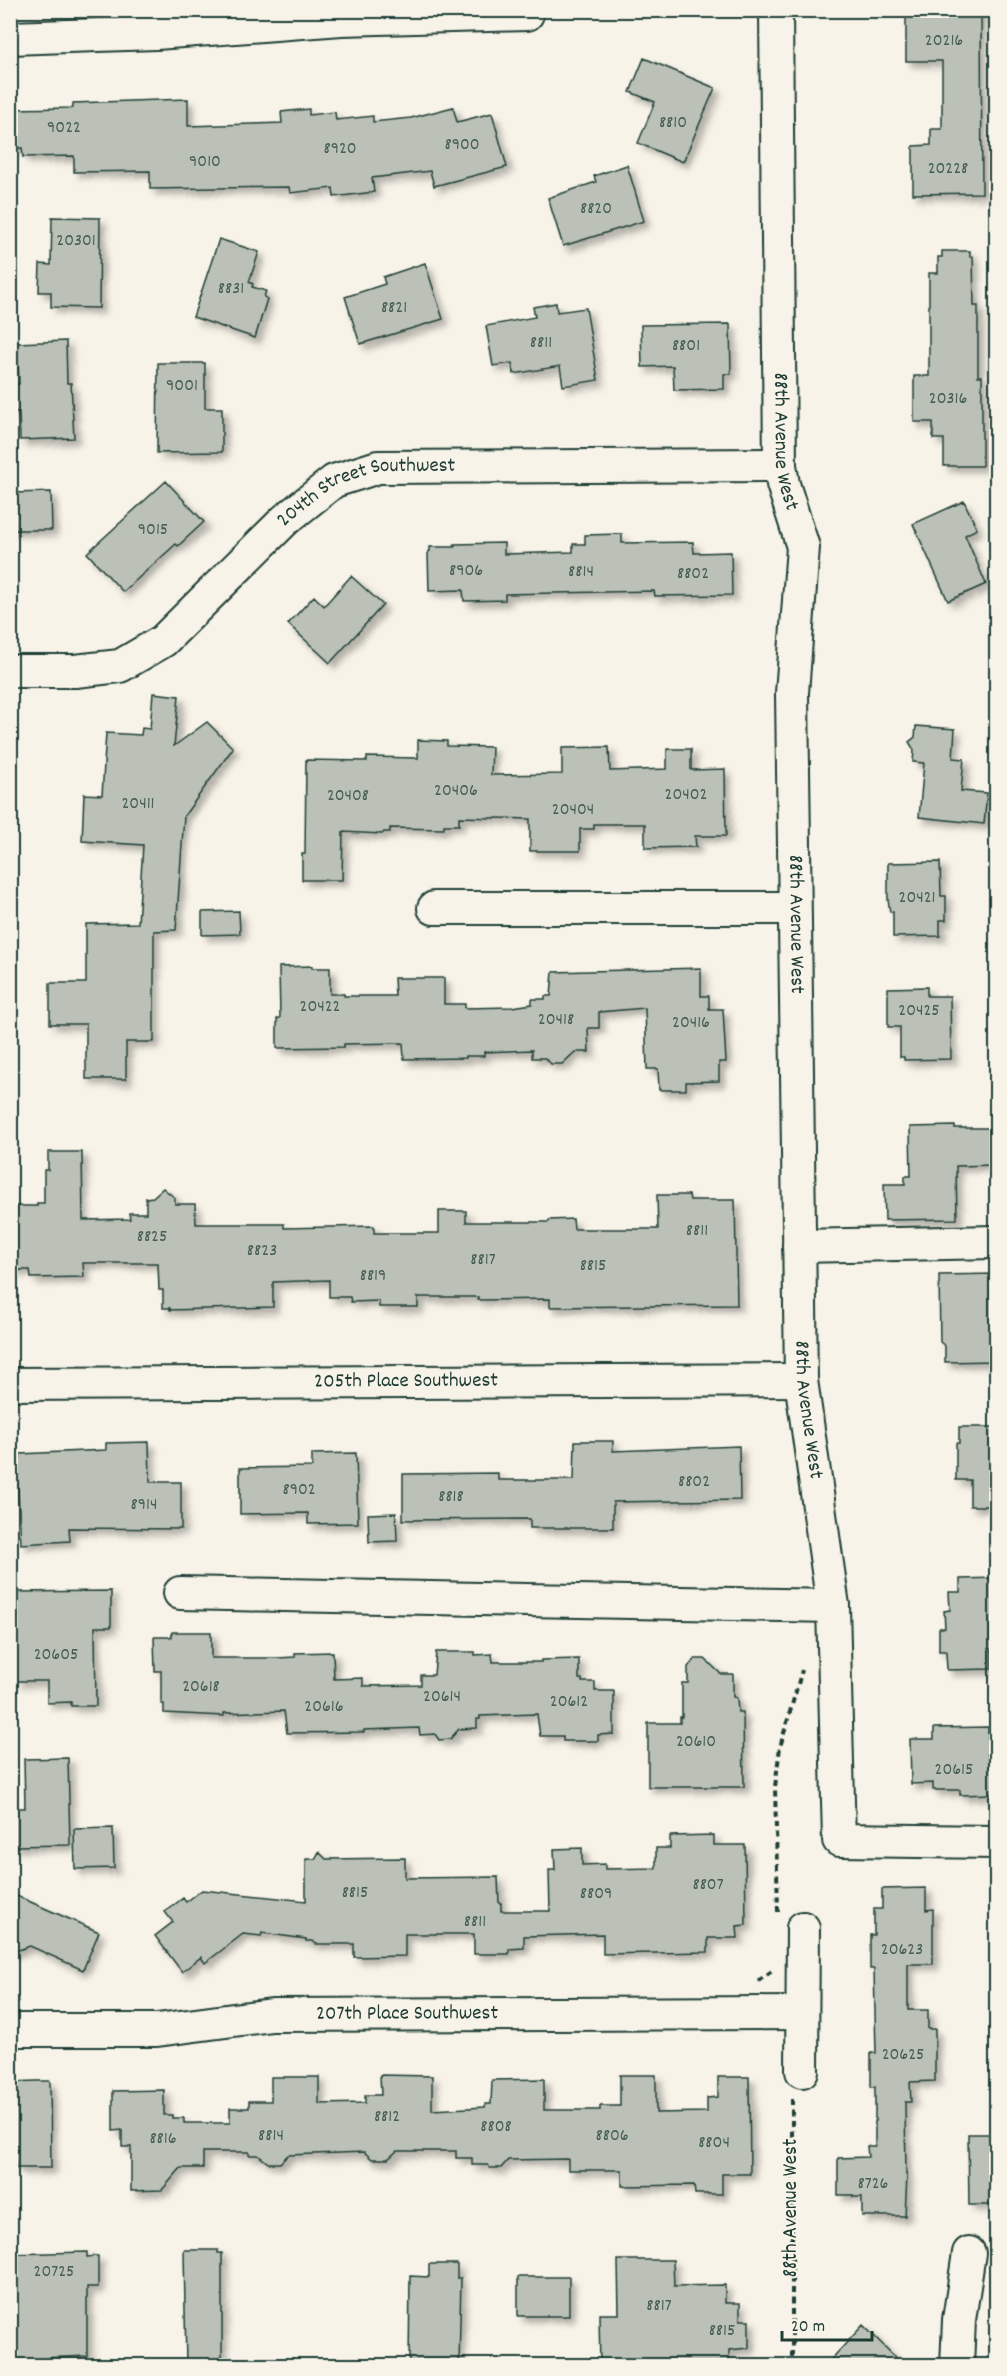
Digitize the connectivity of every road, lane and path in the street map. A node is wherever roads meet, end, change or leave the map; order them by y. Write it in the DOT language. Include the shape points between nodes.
graph roads {
  1 [pos="776,10"];
  2 [pos="527,14"];
  3 [pos="10,38"];
  4 [pos="780,465"];
  5 [pos="10,671"];
  6 [pos="434,908"];
  7 [pos="794,908"];
  8 [pos="996,1242"];
  9 [pos="799,1246"];
  10 [pos="801,1380"];
  11 [pos="10,1384"];
  12 [pos="180,1593"];
  13 [pos="833,1606"];
  14 [pos="803,1666"];
  15 [pos="996,1842"];
  16 [pos="790,1925"];
  17 [pos="775,1965"];
  18 [pos="749,1986"];
  19 [pos="802,2013"];
  20 [pos="10,2030"];
  21 [pos="795,2082"];
  22 [pos="969,2253"];
  23 [pos="792,2366"];
  24 [pos="957,2366"];
  1 -- 4 [label="street, 88th Avenue West"];
  2 -- 3 [label="street" via="341,19 156,33"];
  4 -- 5 [label="street, 204th Street Southwest" via="378,467 334,481 285,520 163,640 120,666"];
  4 -- 7 [label="street, 88th Avenue West" via="802,547 792,693"];
  6 -- 7 [label="street"];
  7 -- 9 [label="street, 88th Avenue West"];
  8 -- 9 [label="street"];
  9 -- 10 [label="street, 88th Avenue West"];
  10 -- 11 [label="street, 205th Place Southwest"];
  10 -- 13 [label="street, 88th Avenue West"];
  12 -- 13 [label="street"];
  13 -- 15 [label="street, 88th Avenue West" via="839,1840"];
  14 -- 16 [label="path" via="780,1747 775,1787"];
  16 -- 19 [label="street"];
  17 -- 18 [label="path" via="771,1974"];
  19 -- 20 [label="street, 207th Place Southwest" via="273,2015 157,2030"];
  19 -- 21 [label="street"];
  21 -- 23 [label="path, 88th Avenue West"];
  22 -- 24 [label="street"];
}
